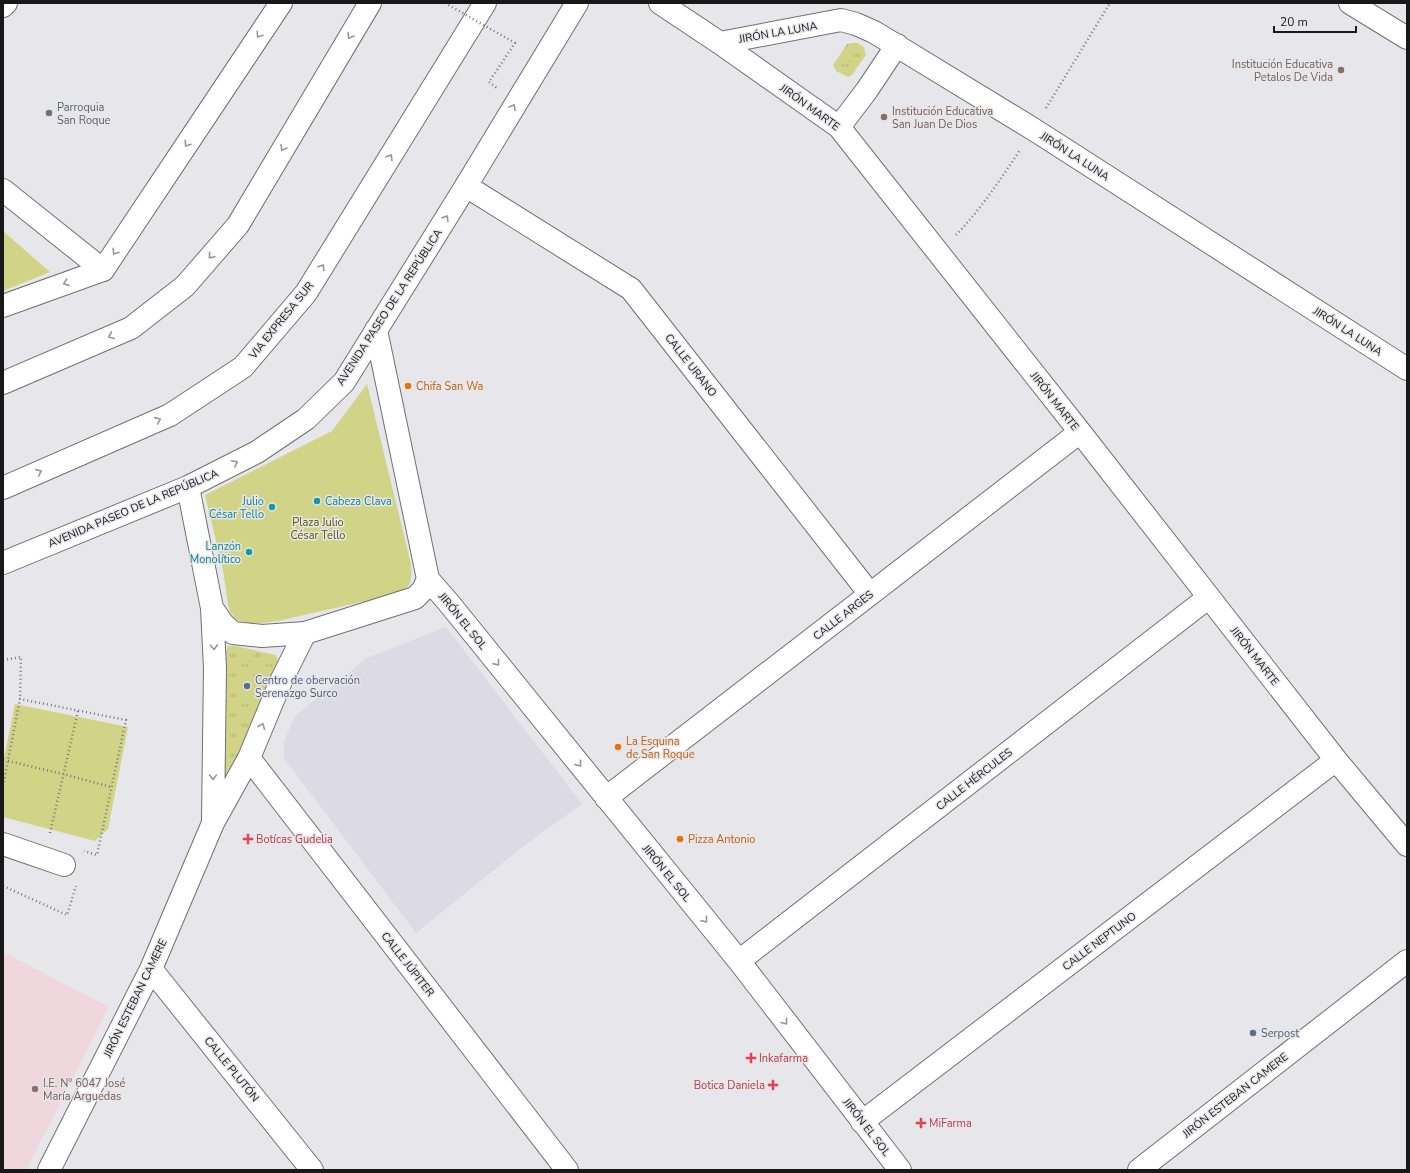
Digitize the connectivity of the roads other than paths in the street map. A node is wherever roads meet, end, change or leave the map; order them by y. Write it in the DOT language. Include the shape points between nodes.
graph roads {
  1 [pos="6,3"];
  2 [pos="281,3"];
  3 [pos="370,3"];
  4 [pos="485,3"];
  5 [pos="577,3"];
  6 [pos="660,3"];
  7 [pos="1350,3"];
  8 [pos="3,6"];
  9 [pos="1407,38"];
  10 [pos="720,43"];
  11 [pos="897,46"];
  12 [pos="839,127"];
  13 [pos="466,186"];
  14 [pos="3,190"];
  15 [pos="103,270"];
  16 [pos="3,306"];
  17 [pos="376,330"];
  18 [pos="1407,369"];
  19 [pos="3,383"];
  20 [pos="1080,432"];
  21 [pos="188,487"];
  22 [pos="3,488"];
  23 [pos="3,563"];
  24 [pos="428,579"];
  25 [pos="870,594"];
  26 [pos="1209,597"];
  27 [pos="212,608"];
  28 [pos="305,633"];
  29 [pos="249,758"];
  30 [pos="1336,760"];
  31 [pos="606,798"];
  32 [pos="212,823"];
  33 [pos="3,844"];
  34 [pos="1407,844"];
  35 [pos="71,872"];
  36 [pos="1407,960"];
  37 [pos="739,961"];
  38 [pos="151,969"];
  39 [pos="862,1122"];
  40 [pos="57,1166"];
  41 [pos="312,1170"];
  42 [pos="568,1170"];
  43 [pos="900,1170"];
  44 [pos="1139,1170"];
  1 -- 8 [label="main road"];
  2 -- 15 [label="main road, one-way"];
  3 -- 19 [label="main road, one-way" via="238,225 185,286 131,328"];
  22 -- 4 [label="main road, VIA EXPRESA SUR, one-way" via="170,415 243,367 306,293"];
  13 -- 5 [label="main road, AVENIDA PASEO DE LA REPÚBLICA, one-way"];
  6 -- 10 [label="main road, JIRÓN MARTE"];
  7 -- 9 [label="main road"];
  10 -- 11 [label="main road, JIRÓN LA LUNA" via="841,20 874,32"];
  10 -- 12 [label="main road, JIRÓN MARTE"];
  11 -- 12 [label="main road"];
  11 -- 18 [label="main road, JIRÓN LA LUNA" via="1033,129"];
  12 -- 20 [label="main road, JIRÓN MARTE"];
  17 -- 13 [label="main road, AVENIDA PASEO DE LA REPÚBLICA, one-way"];
  13 -- 25 [label="main road, CALLE URANO" via="631,289"];
  14 -- 15 [label="main road"];
  15 -- 16 [label="main road, one-way"];
  21 -- 17 [label="main road, AVENIDA PASEO DE LA REPÚBLICA, one-way" via="258,452 306,419 344,382"];
  17 -- 24 [label="main road"];
  20 -- 25 [label="main road, CALLE ARGES"];
  20 -- 26 [label="main road, JIRÓN MARTE"];
  21 -- 23 [label="main road, AVENIDA PASEO DE LA REPÚBLICA"];
  21 -- 27 [label="main road, JIRÓN ESTEBAN CAMERE"];
  24 -- 28 [label="main road" via="423,590 415,598"];
  24 -- 31 [label="main road, JIRÓN EL SOL, one-way"];
  25 -- 31 [label="main road, CALLE ARGES"];
  26 -- 30 [label="main road, JIRÓN MARTE"];
  26 -- 37 [label="main road, CALLE HÉRCULES"];
  27 -- 28 [label="main road" via="233,633 262,636"];
  27 -- 32 [label="main road, JIRÓN ESTEBAN CAMERE, one-way" via="215,668"];
  29 -- 28 [label="main road, JIRÓN ESTEBAN CAMERE, one-way" via="281,681"];
  29 -- 32 [label="main road, JIRÓN ESTEBAN CAMERE"];
  29 -- 42 [label="main road, CALLE JÚPITER"];
  30 -- 34 [label="main road, JIRÓN MARTE"];
  30 -- 39 [label="main road, CALLE NEPTUNO"];
  31 -- 37 [label="main road, JIRÓN EL SOL, one-way"];
  32 -- 38 [label="main road, JIRÓN ESTEBAN CAMERE"];
  33 -- 35 [label="main road"];
  36 -- 44 [label="main road, JIRÓN ESTEBAN CAMERE"];
  37 -- 39 [label="main road, JIRÓN EL SOL, one-way"];
  38 -- 40 [label="main road, JIRÓN ESTEBAN CAMERE"];
  38 -- 41 [label="main road, CALLE PLUTÓN"];
  39 -- 43 [label="main road, JIRÓN EL SOL"];
}
